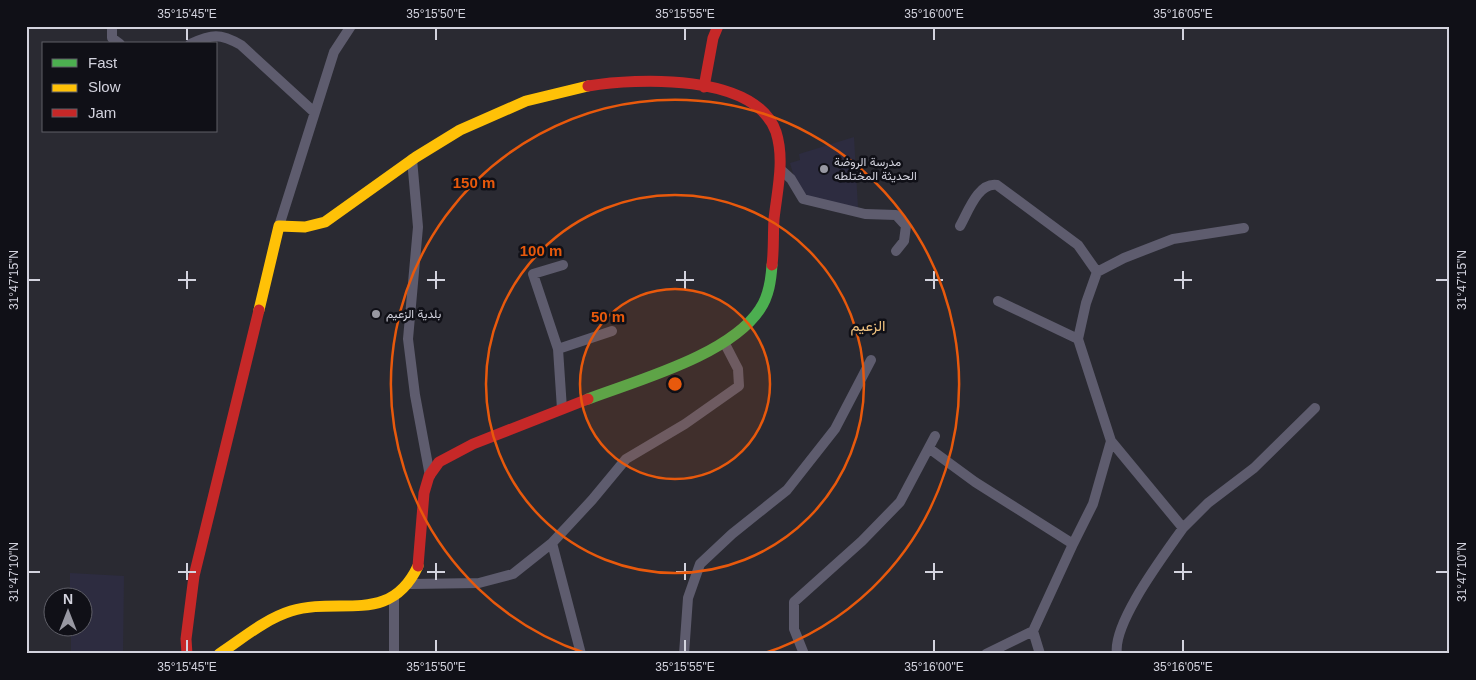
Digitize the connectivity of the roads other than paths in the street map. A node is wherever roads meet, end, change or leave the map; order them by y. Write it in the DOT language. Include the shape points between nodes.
graph roads {
  1 [pos="112,26"];
  2 [pos="351,26"];
  3 [pos="718,26"];
  4 [pos="117,42"];
  5 [pos="195,42"];
  6 [pos="704,87"];
  7 [pos="314,112"];
  8 [pos="412,159"];
  9 [pos="780,169"];
  10 [pos="279,226"];
  11 [pos="960,226"];
  12 [pos="1244,228"];
  13 [pos="896,251"];
  14 [pos="563,265"];
  15 [pos="1097,272"];
  16 [pos="998,300"];
  17 [pos="612,331"];
  18 [pos="1078,338"];
  19 [pos="724,342"];
  20 [pos="558,349"];
  21 [pos="871,360"];
  22 [pos="1315,408"];
  23 [pos="562,410"];
  24 [pos="935,436"];
  25 [pos="1111,441"];
  26 [pos="930,449"];
  27 [pos="430,476"];
  28 [pos="1183,528"];
  29 [pos="552,543"];
  30 [pos="1073,544"];
  31 [pos="411,584"];
  32 [pos="394,597"];
  33 [pos="1034,631"];
  34 [pos="187,654"];
  35 [pos="219,654"];
  36 [pos="394,654"];
  37 [pos="581,654"];
  38 [pos="684,654"];
  39 [pos="804,654"];
  40 [pos="986,654"];
  41 [pos="1040,654"];
  42 [pos="1117,654"];
  1 -- 4 [label="street" via="112,38"];
  2 -- 7 [label="street" via="334,52"];
  3 -- 6 [label="street"];
  5 -- 7 [label="street" via="211,35 241,45"];
  6 -- 8 [label="street" via="621,82 549,94 492,113"];
  6 -- 9 [label="street" via="740,96 767,115 775,129"];
  7 -- 10 [label="street"];
  8 -- 10 [label="street" via="325,223 298,229"];
  8 -- 27 [label="street" via="418,227 408,339"];
  9 -- 13 [label="street" via="791,179 803,199 865,214 896,214 906,226 904,241"];
  9 -- 19 [label="street" via="770,281 762,307"];
  10 -- 34 [label="street" via="194,576"];
  11 -- 15 [label="street" via="983,187 997,185 1078,245"];
  12 -- 15 [label="street" via="1173,239"];
  14 -- 20 [label="street" via="533,274"];
  15 -- 18 [label="street"];
  16 -- 18 [label="street"];
  17 -- 20 [label="street"];
  18 -- 25 [label="street"];
  19 -- 23 [label="street" via="686,362"];
  19 -- 29 [label="street" via="738,369 739,386 685,424 626,459"];
  20 -- 23 [label="street"];
  21 -- 38 [label="street" via="835,429 787,490 700,564 688,598"];
  22 -- 28 [label="street" via="1254,468 1208,503"];
  23 -- 27 [label="street" via="440,460"];
  24 -- 26 [label="street"];
  25 -- 28 [label="street"];
  25 -- 30 [label="street" via="1093,504"];
  26 -- 30 [label="street" via="975,482"];
  26 -- 39 [label="street" via="900,502 794,602 794,629"];
  27 -- 31 [label="street" via="426,481 418,566"];
  28 -- 42 [label="street" via="1122,624"];
  29 -- 31 [label="street" via="513,574 479,583"];
  29 -- 37 [label="street"];
  30 -- 33 [label="street"];
  31 -- 32 [label="street"];
  32 -- 35 [label="street" via="361,606 290,610"];
  32 -- 36 [label="street"];
  33 -- 40 [label="street"];
  33 -- 41 [label="street"];
}
